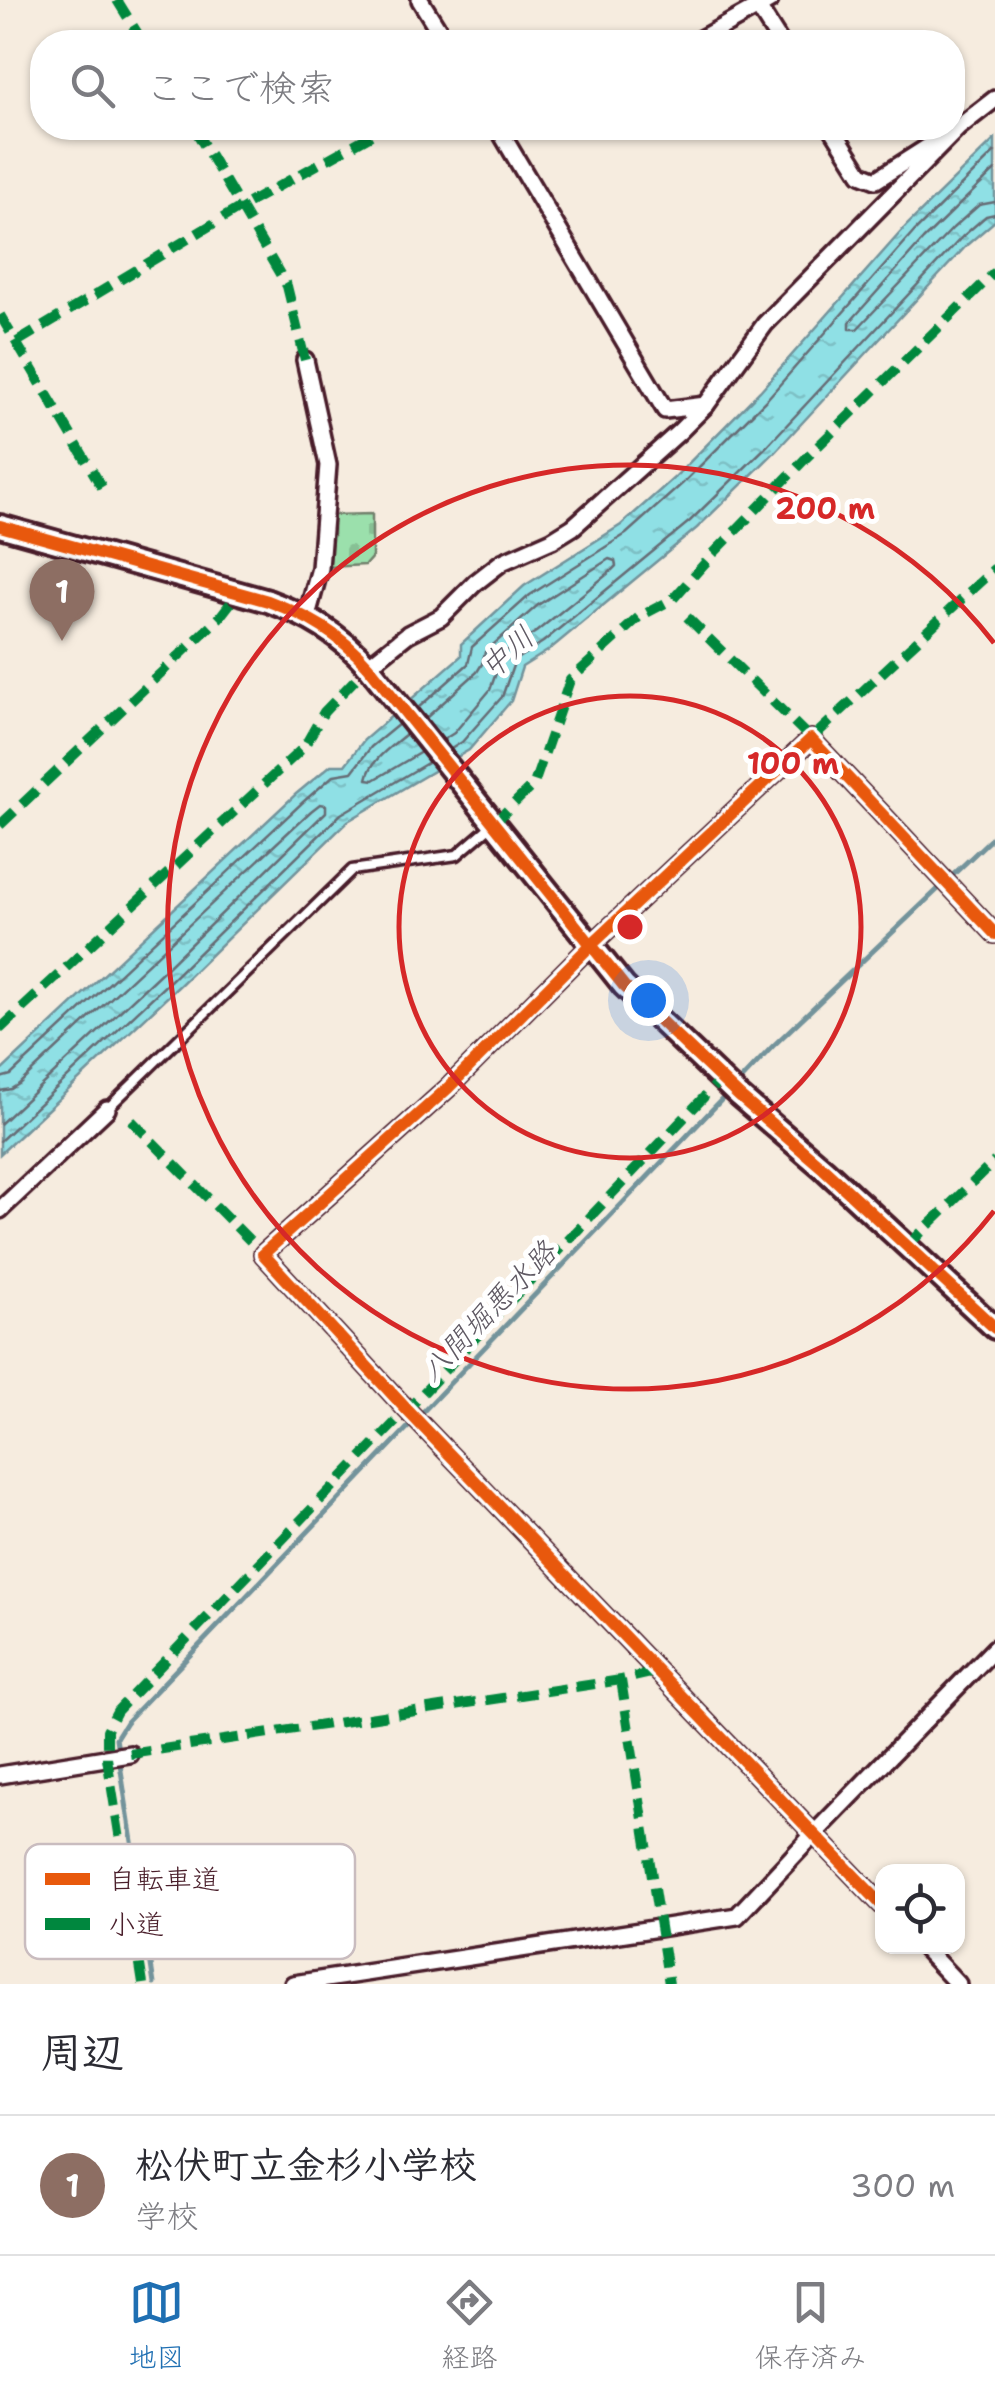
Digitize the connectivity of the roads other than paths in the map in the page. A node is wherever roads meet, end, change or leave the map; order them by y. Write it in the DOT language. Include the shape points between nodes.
graph roads {
  1 [pos="420,0"];
  2 [pos="764,4"];
  3 [pos="439,30"];
  4 [pos="717,30"];
  5 [pos="775,30"];
  6 [pos="995,99"];
  7 [pos="965,122"];
  8 [pos="505,140"];
  9 [pos="840,140"];
  10 [pos="939,140"];
  11 [pos="946,140"];
  12 [pos="306,360"];
  13 [pos="706,404"];
  14 [pos="0,526"];
  15 [pos="306,616"];
  16 [pos="370,668"];
  17 [pos="491,822"];
  18 [pos="995,934"];
  19 [pos="590,946"];
  20 [pos="107,1109"];
  21 [pos="0,1210"];
  22 [pos="995,1328"];
  23 [pos="993,1655"];
  24 [pos="130,1754"];
  25 [pos="0,1775"];
  26 [pos="814,1834"];
  27 [pos="875,1898"];
  28 [pos="930,1954"];
  29 [pos="293,1984"];
  30 [pos="958,1984"];
  1 -- 3 [label="street"];
  2 -- 4 [label="street"];
  2 -- 5 [label="street"];
  6 -- 7 [label="street"];
  8 -- 13 [label="street" via="665,410"];
  9 -- 10 [label="street" via="861,174 876,180"];
  11 -- 13 [label="street" via="765,324"];
  12 -- 15 [label="street" via="328,465 320,568"];
  13 -- 16 [label="street" via="573,527 502,562"];
  14 -- 15 [label="street"];
  15 -- 16 [label="street"];
  16 -- 17 [label="street"];
  17 -- 19 [label="street"];
  17 -- 20 [label="lane" via="456,855 352,870"];
  18 -- 19 [label="street" via="811,739"];
  19 -- 22 [label="street" via="732,1089"];
  19 -- 26 [label="street" via="448,1088 264,1254"];
  20 -- 21 [label="street"];
  23 -- 26 [label="street"];
  24 -- 25 [label="street"];
  26 -- 27 [label="street"];
  26 -- 29 [label="street" via="737,1916"];
  28 -- 30 [label="street"];
}
